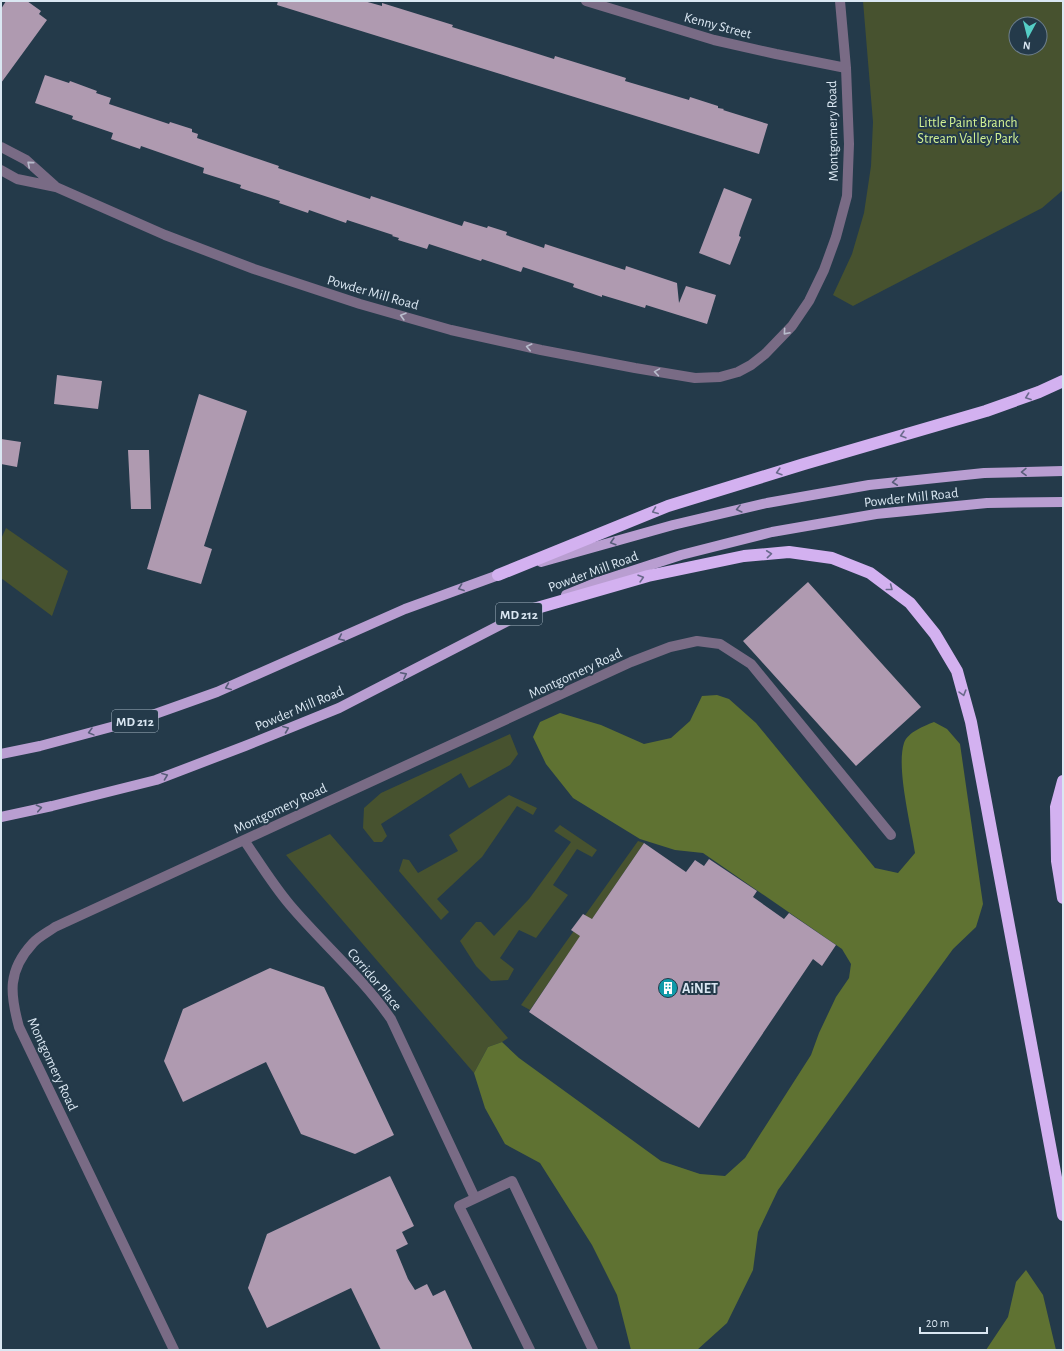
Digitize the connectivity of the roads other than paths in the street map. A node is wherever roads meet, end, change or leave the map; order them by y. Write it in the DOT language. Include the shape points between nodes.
graph roads {
  1 [pos="586,1"];
  2 [pos="840,1"];
  3 [pos="846,68"];
  4 [pos="1,147"];
  5 [pos="1,170"];
  6 [pos="56,187"];
  7 [pos="695,378"];
  8 [pos="1063,380"];
  9 [pos="1063,471"];
  10 [pos="1063,502"];
  11 [pos="498,575"];
  12 [pos="523,612"];
  13 [pos="1,754"];
  14 [pos="1063,781"];
  15 [pos="1,817"];
  16 [pos="891,835"];
  17 [pos="244,840"];
  18 [pos="1063,898"];
  19 [pos="475,1198"];
  20 [pos="1063,1215"];
  21 [pos="174,1350"];
  22 [pos="530,1350"];
  23 [pos="593,1350"];
  1 -- 3 [label="street, Kenny Street" via="714,40"];
  2 -- 3 [label="street, Montgomery Road"];
  3 -- 7 [label="street, Montgomery Road, one-way" via="849,144 846,196 836,237 809,301 778,342 751,364 738,372 720,377"];
  6 -- 4 [label="street, Powder Mill Road, one-way" via="26,160"];
  5 -- 6 [label="street, Powder Mill Road" via="17,179"];
  7 -- 6 [label="street, Powder Mill Road, one-way" via="541,350 451,330 324,293 172,237"];
  8 -- 11 [label="highway, one-way" via="1039,392 986,411 668,506"];
  9 -- 11 [label="main road, Powder Mill Road / MD 212, one-way" via="984,473 915,480 869,485 766,503 673,525"];
  10 -- 12 [label="main road, Powder Mill Road / MD 212" via="987,503 876,514 772,532 673,557 598,582"];
  11 -- 13 [label="main road, Powder Mill Road / MD 212, one-way" via="405,609 218,692 141,719"];
  15 -- 12 [label="main road, Powder Mill Road / MD 212, one-way" via="156,780 245,746 339,708"];
  12 -- 20 [label="highway, one-way" via="648,576 744,556 789,552 832,558 870,573 910,603 935,634 957,671 971,722"];
  14 -- 18 [label="highway" via="1056,808 1056,861"];
  16 -- 17 [label="street, Montgomery Road" via="751,664 720,644 697,641 670,647 631,662"];
  17 -- 19 [label="street, Corridor Place" via="290,905 364,984 391,1020"];
  17 -- 21 [label="street, Montgomery Road" via="55,927 33,943 19,963 12,985 13,1005 19,1027"];
  19 -- 22 [label="street" via="459,1206"];
  19 -- 23 [label="street" via="512,1181"];
}
